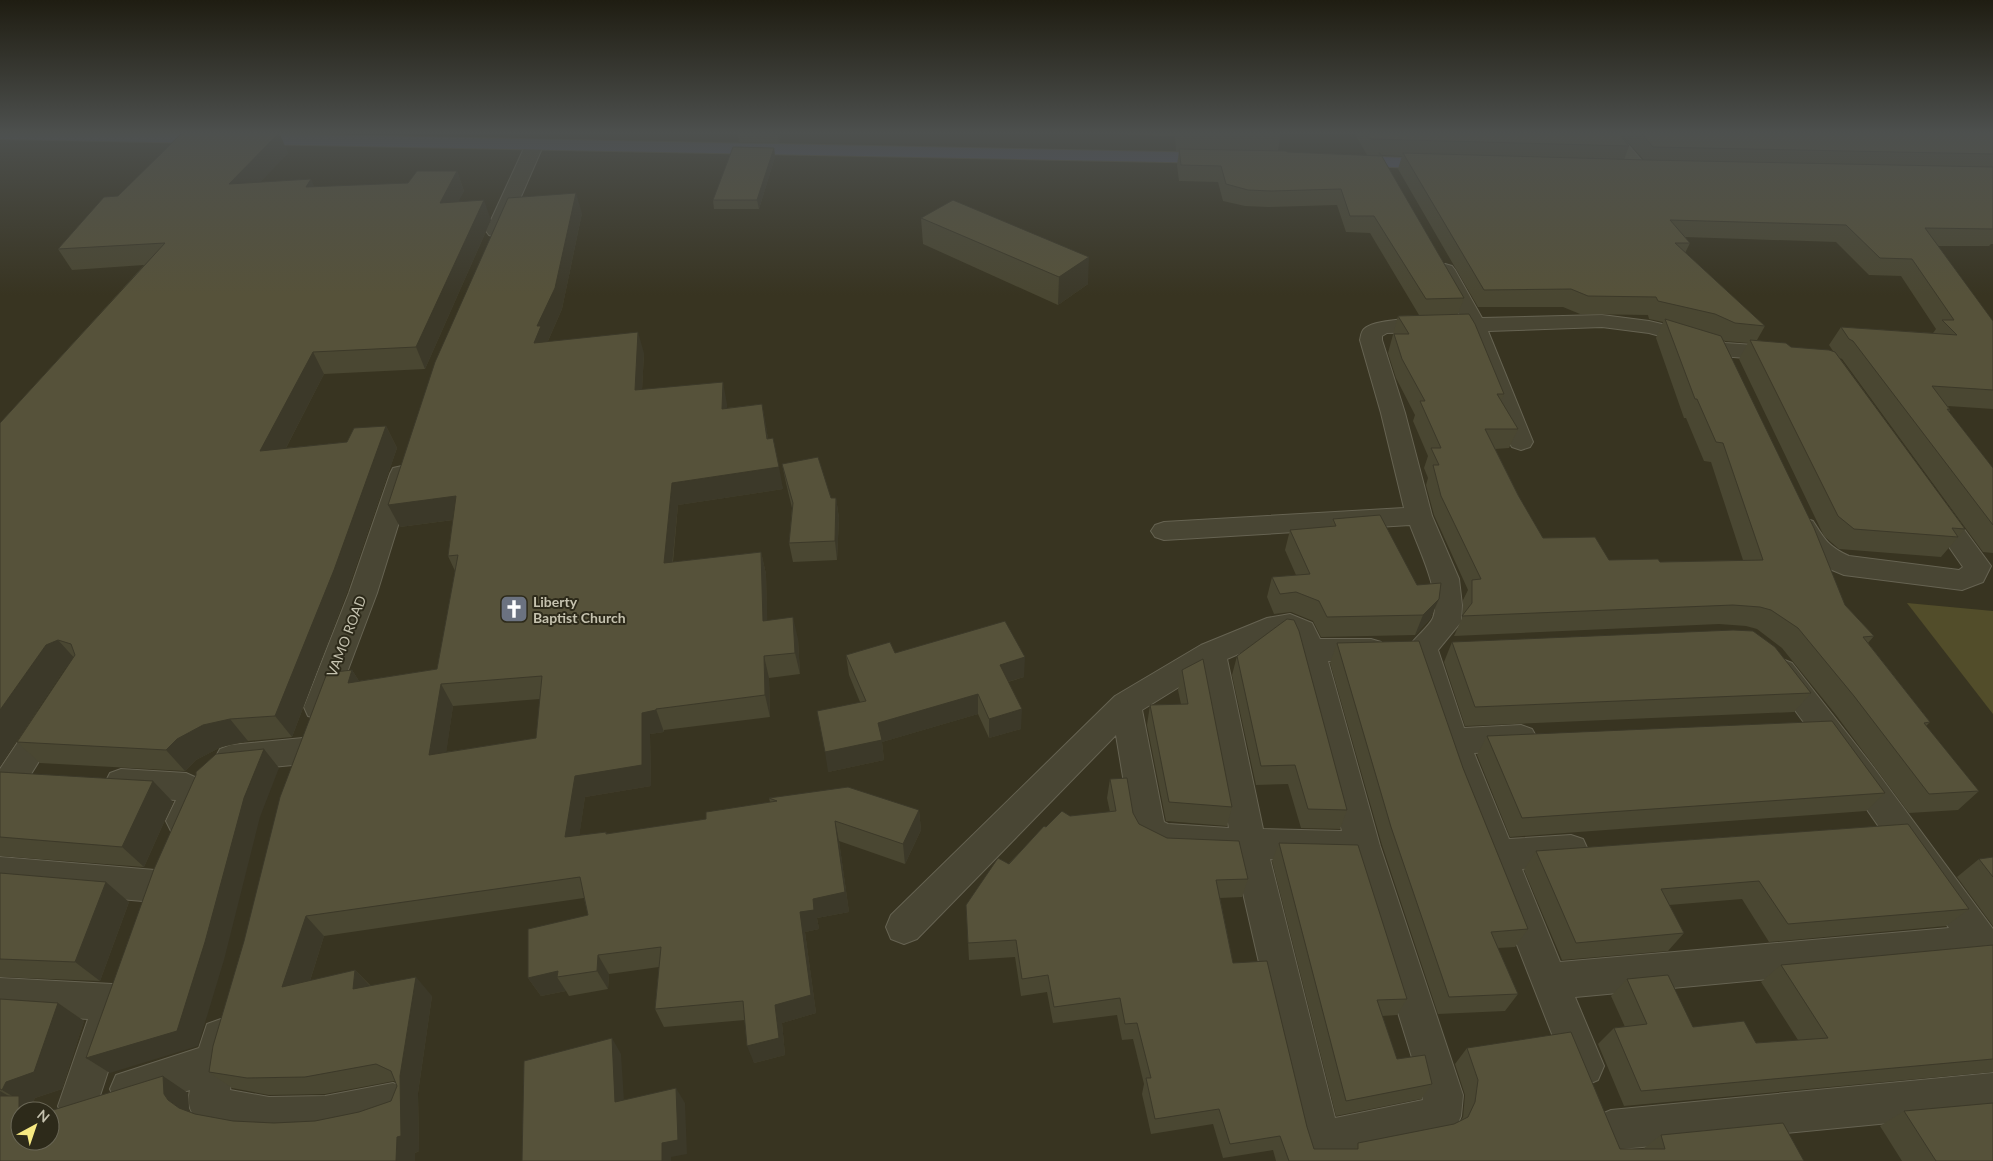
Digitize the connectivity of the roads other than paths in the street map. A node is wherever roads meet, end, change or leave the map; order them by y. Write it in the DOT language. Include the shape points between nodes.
graph roads {
  1 [pos="516,186"];
  2 [pos="1435,251"];
  3 [pos="487,252"];
  4 [pos="1474,323"];
  5 [pos="1721,348"];
  6 [pos="1800,356"];
  7 [pos="1733,375"];
  8 [pos="1521,442"];
  9 [pos="411,447"];
  10 [pos="1924,494"];
  11 [pos="1794,507"];
  12 [pos="1419,516"];
  13 [pos="1164,531"];
  14 [pos="1440,648"];
  15 [pos="1759,648"];
  16 [pos="1310,650"];
  17 [pos="1211,653"];
  18 [pos="65,697"];
  19 [pos="1126,705"];
  20 [pos="1824,725"];
  21 [pos="1785,727"];
  22 [pos="1551,737"];
  23 [pos="1453,741"];
  24 [pos="51,779"];
  25 [pos="89,782"];
  26 [pos="6,788"];
  27 [pos="192,789"];
  28 [pos="1898,826"];
  29 [pos="1859,829"];
  30 [pos="1250,844"];
  31 [pos="1363,846"];
  32 [pos="1605,848"];
  33 [pos="1498,856"];
  34 [pos="0,873"];
  35 [pos="904,927"];
  36 [pos="1987,951"];
  37 [pos="1549,981"];
  38 [pos="0,996"];
  39 [pos="228,1016"];
  40 [pos="214,1063"];
  41 [pos="1993,1093"];
  42 [pos="393,1103"];
  43 [pos="64,1110"];
  44 [pos="1608,1123"];
  45 [pos="1324,1151"];
  1 -- 3 [label="street"];
  2 -- 4 [label="street"];
  4 -- 5 [label="street" via="1602,321 1649,326"];
  4 -- 8 [label="street"];
  4 -- 12 [label="street" via="1383,326 1372,333 1371,340"];
  5 -- 6 [label="street"];
  5 -- 7 [label="street"];
  9 -- 27 [label="street, VAMO ROAD" via="363,593 298,764 229,758 213,765"];
  10 -- 11 [label="street" via="1976,566 1973,575 1962,580 1844,565 1823,555 1811,542"];
  12 -- 13 [label="street"];
  12 -- 14 [label="street" via="1445,579 1447,622"];
  14 -- 16 [label="street"];
  14 -- 23 [label="street"];
  15 -- 20 [label="street" via="1771,657"];
  16 -- 17 [label="street" via="1302,631 1290,625 1277,626"];
  16 -- 31 [label="street"];
  17 -- 19 [label="street"];
  17 -- 30 [label="street"];
  18 -- 26 [label="street"];
  19 -- 30 [label="street" via="1149,831 1163,838"];
  19 -- 35 [label="street"];
  20 -- 21 [label="street"];
  20 -- 28 [label="street"];
  22 -- 23 [label="street"];
  23 -- 33 [label="street"];
  24 -- 26 [label="street"];
  25 -- 27 [label="street"];
  27 -- 34 [label="street" via="196,792 159,878"];
  28 -- 29 [label="street"];
  28 -- 36 [label="street"];
  30 -- 31 [label="street"];
  30 -- 45 [label="street"];
  31 -- 45 [label="street" via="1443,1095 1441,1116"];
  32 -- 33 [label="street"];
  33 -- 37 [label="street"];
  36 -- 37 [label="street"];
  37 -- 44 [label="street"];
  38 -- 43 [label="street" via="117,988"];
  39 -- 40 [label="street"];
  40 -- 42 [label="street" via="208,1101 221,1109 269,1117 325,1116"];
  40 -- 43 [label="street"];
  41 -- 44 [label="street"];
}
